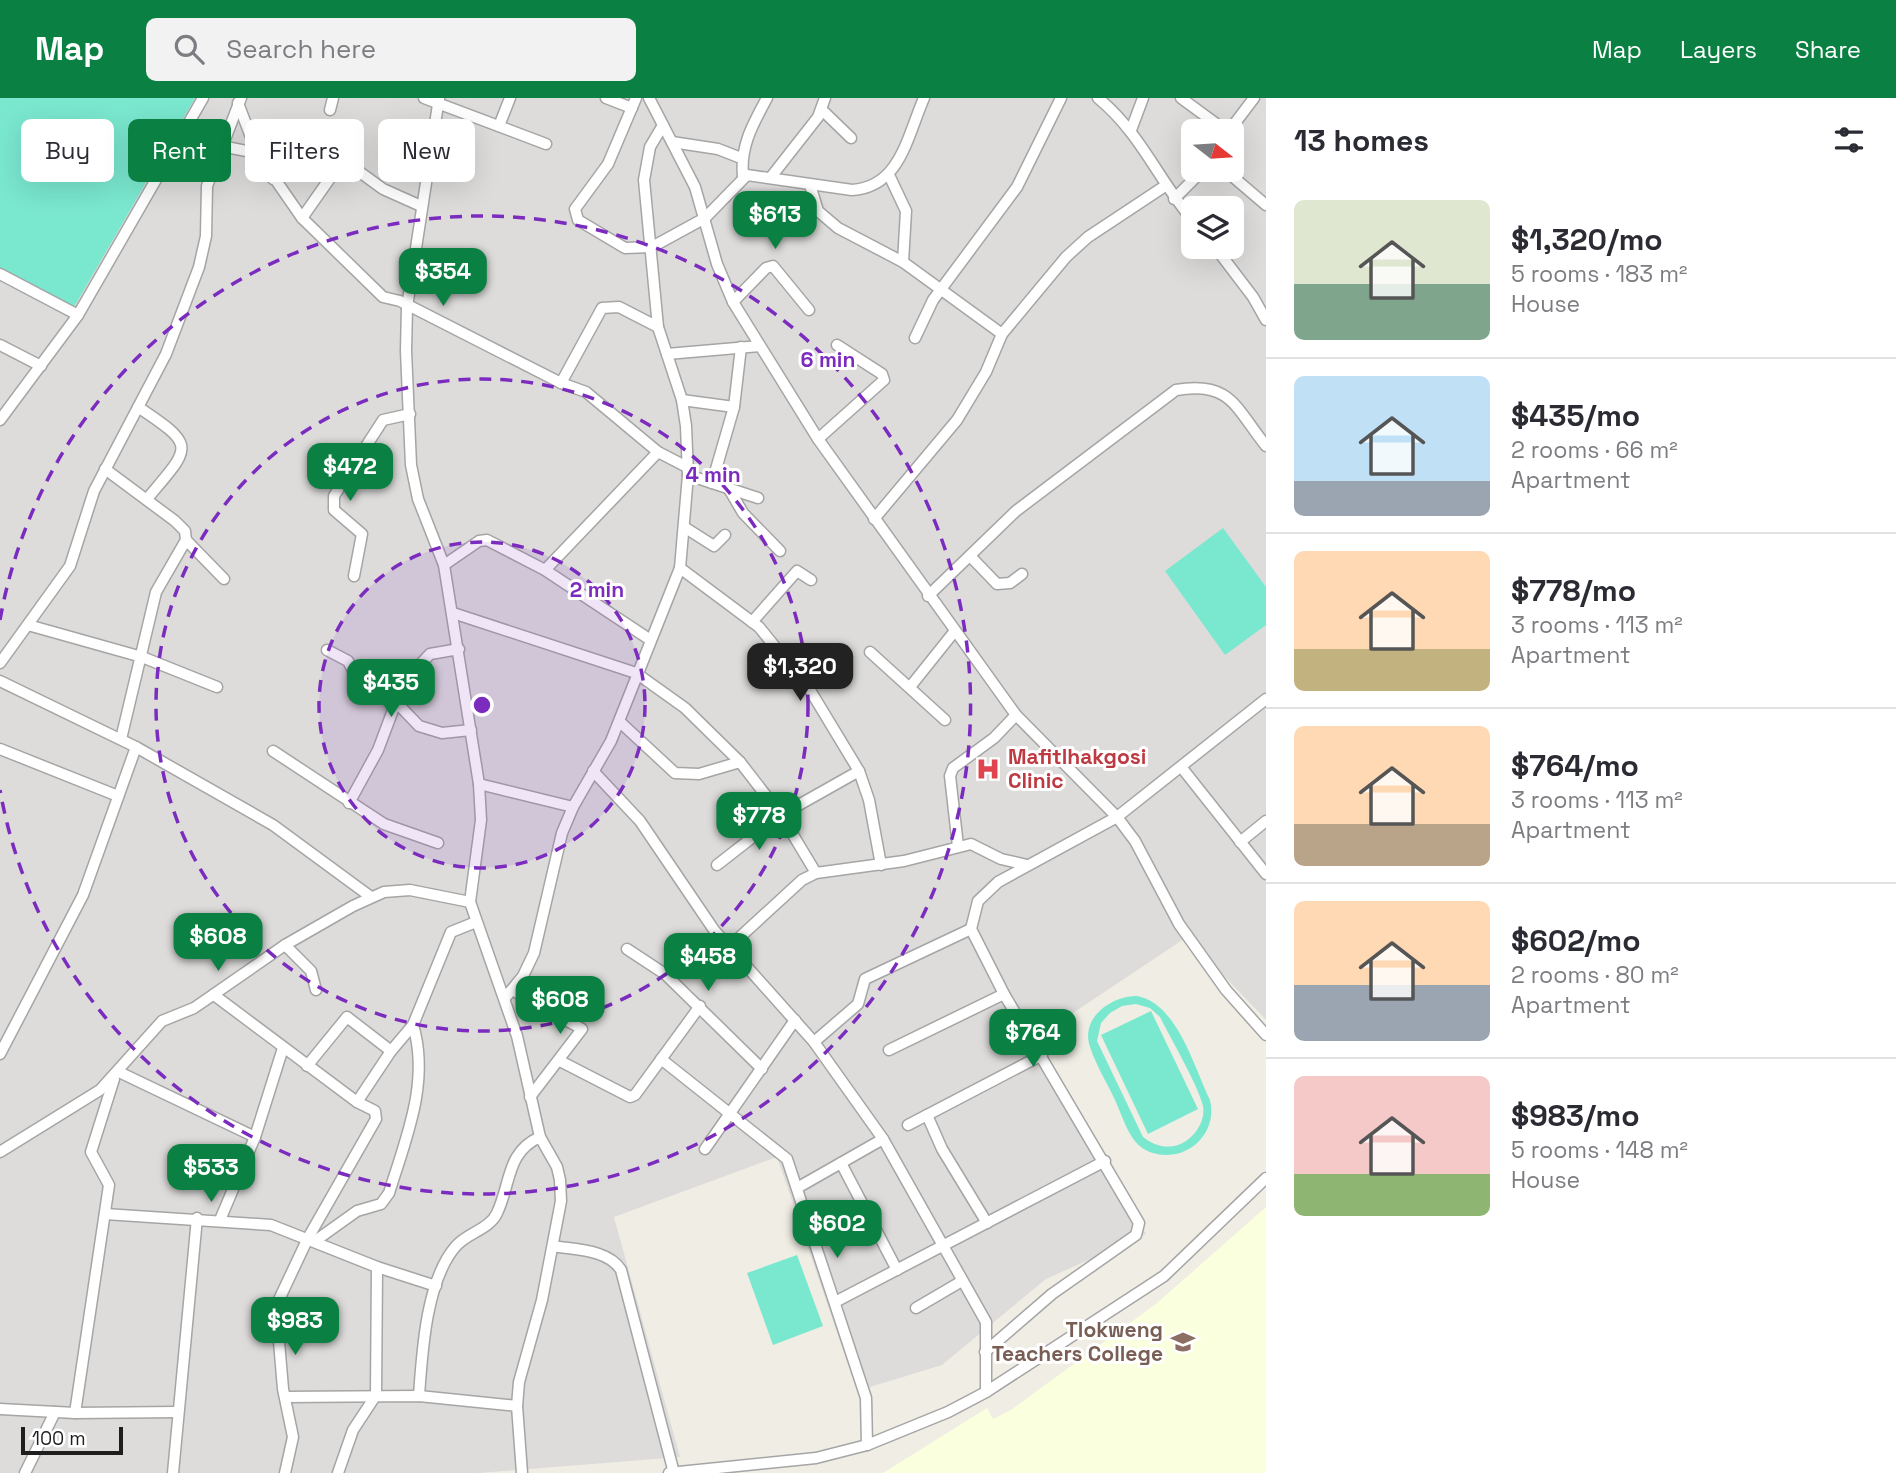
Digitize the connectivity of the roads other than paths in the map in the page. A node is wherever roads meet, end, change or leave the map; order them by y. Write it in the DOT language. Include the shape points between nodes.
graph roads {
  1 [pos="203,98"];
  2 [pos="333,98"];
  3 [pos="424,98"];
  4 [pos="510,98"];
  5 [pos="606,98"];
  6 [pos="649,98"];
  7 [pos="767,98"];
  8 [pos="825,98"];
  9 [pos="924,98"];
  10 [pos="1061,98"];
  11 [pos="1098,98"];
  12 [pos="1143,98"];
  13 [pos="1181,98"];
  14 [pos="1254,98"];
  15 [pos="239,101"];
  16 [pos="439,101"];
  17 [pos="634,103"];
  18 [pos="330,110"];
  19 [pos="822,110"];
  20 [pos="245,119"];
  21 [pos="1211,119"];
  22 [pos="1237,119"];
  23 [pos="231,121"];
  24 [pos="663,125"];
  25 [pos="499,126"];
  26 [pos="1130,130"];
  27 [pos="851,138"];
  28 [pos="672,142"];
  29 [pos="546,144"];
  30 [pos="741,158"];
  31 [pos="889,175"];
  32 [pos="743,176"];
  33 [pos="771,177"];
  34 [pos="208,182"];
  35 [pos="275,182"];
  36 [pos="1193,182"];
  37 [pos="1239,182"];
  38 [pos="810,185"];
  39 [pos="1164,186"];
  40 [pos="1174,199"];
  41 [pos="1266,205"];
  42 [pos="421,206"];
  43 [pos="1181,207"];
  44 [pos="302,218"];
  45 [pos="705,218"];
  46 [pos="652,247"];
  47 [pos="1224,259"];
  48 [pos="903,262"];
  49 [pos="0,274"];
  50 [pos="942,290"];
  51 [pos="733,302"];
  52 [pos="407,307"];
  53 [pos="809,310"];
  54 [pos="78,315"];
  55 [pos="1266,320"];
  56 [pos="658,327"];
  57 [pos="1002,334"];
  58 [pos="915,338"];
  59 [pos="0,345"];
  60 [pos="837,345"];
  61 [pos="760,346"];
  62 [pos="741,348"];
  63 [pos="667,354"];
  64 [pos="41,366"];
  65 [pos="561,383"];
  66 [pos="682,400"];
  67 [pos="138,407"];
  68 [pos="734,407"];
  69 [pos="404,415"];
  70 [pos="0,420"];
  71 [pos="818,439"];
  72 [pos="1266,446"];
  73 [pos="658,452"];
  74 [pos="105,469"];
  75 [pos="688,471"];
  76 [pos="712,483"];
  77 [pos="729,489"];
  78 [pos="758,498"];
  79 [pos="147,499"];
  80 [pos="874,519"];
  81 [pos="684,527"];
  82 [pos="724,535"];
  83 [pos="186,540"];
  84 [pos="780,551"];
  85 [pos="971,557"];
  86 [pos="444,565"];
  87 [pos="680,568"];
  88 [pos="545,570"];
  89 [pos="1023,574"];
  90 [pos="354,576"];
  91 [pos="224,579"];
  92 [pos="811,580"];
  93 [pos="928,596"];
  94 [pos="453,613"];
  95 [pos="752,622"];
  96 [pos="28,625"];
  97 [pos="954,632"];
  98 [pos="649,639"];
  99 [pos="459,649"];
  100 [pos="327,650"];
  101 [pos="870,652"];
  102 [pos="142,657"];
  103 [pos="0,663"];
  104 [pos="636,673"];
  105 [pos="0,681"];
  106 [pos="217,687"];
  107 [pos="910,687"];
  108 [pos="1266,699"];
  109 [pos="396,702"];
  110 [pos="1016,715"];
  111 [pos="945,720"];
  112 [pos="620,722"];
  113 [pos="471,730"];
  114 [pos="121,739"];
  115 [pos="136,747"];
  116 [pos="0,749"];
  117 [pos="272,751"];
  118 [pos="740,762"];
  119 [pos="1182,768"];
  120 [pos="593,771"];
  121 [pos="859,771"];
  122 [pos="479,784"];
  123 [pos="118,796"];
  124 [pos="349,803"];
  125 [pos="573,807"];
  126 [pos="781,814"];
  127 [pos="1117,817"];
  128 [pos="1266,821"];
  129 [pos="1240,842"];
  130 [pos="438,843"];
  131 [pos="958,846"];
  132 [pos="717,865"];
  133 [pos="881,865"];
  134 [pos="1027,865"];
  135 [pos="816,873"];
  136 [pos="1266,874"];
  137 [pos="371,897"];
  138 [pos="470,902"];
  139 [pos="476,922"];
  140 [pos="971,929"];
  141 [pos="285,945"];
  142 [pos="729,947"];
  143 [pos="627,949"];
  144 [pos="316,990"];
  145 [pos="509,994"];
  146 [pos="1004,994"];
  147 [pos="214,995"];
  148 [pos="700,1006"];
  149 [pos="795,1020"];
  150 [pos="413,1025"];
  151 [pos="1266,1035"];
  152 [pos="814,1042"];
  153 [pos="283,1048"];
  154 [pos="889,1050"];
  155 [pos="391,1051"];
  156 [pos="0,1054"];
  157 [pos="1042,1055"];
  158 [pos="661,1059"];
  159 [pos="560,1061"];
  160 [pos="307,1066"];
  161 [pos="762,1069"];
  162 [pos="117,1074"];
  163 [pos="530,1097"];
  164 [pos="357,1102"];
  165 [pos="732,1112"];
  166 [pos="927,1115"];
  167 [pos="908,1125"];
  168 [pos="255,1137"];
  169 [pos="540,1137"];
  170 [pos="883,1139"];
  171 [pos="705,1149"];
  172 [pos="0,1152"];
  173 [pos="1105,1161"];
  174 [pos="841,1163"];
  175 [pos="1266,1178"];
  176 [pos="797,1188"];
  177 [pos="105,1214"];
  178 [pos="197,1218"];
  179 [pos="220,1220"];
  180 [pos="987,1223"];
  181 [pos="312,1239"];
  182 [pos="553,1246"];
  183 [pos="943,1247"];
  184 [pos="377,1267"];
  185 [pos="897,1270"];
  186 [pos="962,1281"];
  187 [pos="436,1286"];
  188 [pos="835,1302"];
  189 [pos="916,1308"];
  190 [pos="985,1352"];
  191 [pos="986,1392"];
  192 [pos="376,1395"];
  193 [pos="419,1396"];
  194 [pos="285,1398"];
  195 [pos="517,1406"];
  196 [pos="0,1409"];
  197 [pos="55,1412"];
  198 [pos="177,1412"];
  199 [pos="75,1413"];
  200 [pos="867,1445"];
  201 [pos="25,1473"];
  202 [pos="173,1473"];
  203 [pos="285,1473"];
  204 [pos="338,1473"];
  205 [pos="522,1473"];
  206 [pos="677,1473"];
  1 -- 54 [label="street"];
  2 -- 18 [label="street"];
  3 -- 16 [label="street"];
  4 -- 25 [label="street"];
  5 -- 17 [label="street"];
  6 -- 24 [label="street"];
  7 -- 30 [label="street"];
  8 -- 19 [label="street"];
  9 -- 31 [label="street"];
  10 -- 50 [label="street" via="1017,187"];
  11 -- 26 [label="street"];
  12 -- 26 [label="street"];
  13 -- 21 [label="street"];
  14 -- 22 [label="street"];
  15 -- 20 [label="street"];
  15 -- 23 [label="street"];
  16 -- 25 [label="street"];
  16 -- 42 [label="street"];
  17 -- 46 [label="street" via="608,164 575,205 575,213 578,220 622,247"];
  19 -- 27 [label="street"];
  19 -- 33 [label="street"];
  24 -- 28 [label="street"];
  24 -- 46 [label="street" via="645,167"];
  25 -- 29 [label="street"];
  26 -- 39 [label="street"];
  28 -- 30 [label="street" via="718,149"];
  28 -- 45 [label="street"];
  30 -- 32 [label="street"];
  31 -- 38 [label="street" via="868,189"];
  31 -- 48 [label="street" via="906,211"];
  32 -- 33 [label="street"];
  32 -- 45 [label="street"];
  33 -- 38 [label="street"];
  34 -- 67 [label="street" via="206,236 199,267 166,354"];
  35 -- 44 [label="street"];
  36 -- 40 [label="street"];
  37 -- 41 [label="street"];
  38 -- 48 [label="street" via="823,216"];
  39 -- 40 [label="street"];
  39 -- 57 [label="street" via="1066,257"];
  40 -- 43 [label="street"];
  42 -- 44 [label="street" via="383,189 346,162"];
  42 -- 52 [label="street"];
  44 -- 52 [label="street" via="383,297"];
  45 -- 46 [label="street"];
  45 -- 51 [label="street"];
  46 -- 56 [label="street"];
  47 -- 55 [label="street"];
  48 -- 50 [label="street"];
  49 -- 54 [label="street"];
  50 -- 57 [label="street"];
  50 -- 58 [label="street" via="927,309"];
  51 -- 53 [label="street" via="773,266"];
  51 -- 61 [label="street"];
  52 -- 65 [label="street"];
  52 -- 69 [label="street"];
  54 -- 64 [label="street"];
  56 -- 63 [label="street"];
  56 -- 65 [label="street" via="619,307 602,308"];
  57 -- 80 [label="street" via="957,420"];
  59 -- 64 [label="street"];
  60 -- 71 [label="street" via="882,374 884,380"];
  61 -- 62 [label="street"];
  61 -- 71 [label="street"];
  62 -- 63 [label="street"];
  62 -- 68 [label="street"];
  63 -- 66 [label="street"];
  64 -- 70 [label="street"];
  65 -- 73 [label="street" via="586,392"];
  66 -- 68 [label="street"];
  66 -- 75 [label="street"];
  67 -- 74 [label="street"];
  67 -- 79 [label="street" via="178,433 182,447 178,462"];
  68 -- 76 [label="street"];
  69 -- 86 [label="street" via="415,485"];
  69 -- 90 [label="street" via="383,420 334,496 334,510 362,534"];
  71 -- 80 [label="street"];
  72 -- 85 [label="street" via="1221,391 1203,387 1176,390 1016,511"];
  73 -- 75 [label="street"];
  73 -- 88 [label="street"];
  74 -- 79 [label="street"];
  74 -- 96 [label="street" via="69,566"];
  75 -- 76 [label="street"];
  75 -- 81 [label="street"];
  76 -- 77 [label="street"];
  77 -- 78 [label="street"];
  77 -- 84 [label="street" via="743,513"];
  79 -- 83 [label="street" via="176,521"];
  80 -- 93 [label="street"];
  81 -- 82 [label="street" via="714,546"];
  81 -- 87 [label="street"];
  83 -- 91 [label="street"];
  83 -- 102 [label="street" via="156,592"];
  85 -- 89 [label="street" via="997,584 1010,583"];
  85 -- 93 [label="street"];
  86 -- 88 [label="street" via="483,540"];
  86 -- 94 [label="street"];
  87 -- 95 [label="street"];
  87 -- 98 [label="street"];
  88 -- 98 [label="street"];
  92 -- 95 [label="street" via="797,571"];
  93 -- 97 [label="street"];
  94 -- 99 [label="street"];
  94 -- 104 [label="street"];
  95 -- 121 [label="street" via="810,690"];
  96 -- 102 [label="street"];
  96 -- 103 [label="street"];
  97 -- 107 [label="street"];
  97 -- 110 [label="street"];
  98 -- 104 [label="street"];
  99 -- 109 [label="street" via="429,654"];
  99 -- 113 [label="street"];
  100 -- 109 [label="street" via="348,661 360,686"];
  101 -- 107 [label="street"];
  102 -- 106 [label="street"];
  102 -- 114 [label="street"];
  104 -- 112 [label="street"];
  104 -- 118 [label="street" via="685,708"];
  105 -- 114 [label="street"];
  107 -- 111 [label="street"];
  108 -- 119 [label="street"];
  109 -- 113 [label="street" via="419,726 431,731"];
  109 -- 124 [label="street" via="378,750"];
  110 -- 127 [label="street"];
  110 -- 131 [label="street" via="953,768 950,776"];
  112 -- 118 [label="street" via="675,773 699,774"];
  112 -- 120 [label="street"];
  113 -- 122 [label="street"];
  114 -- 115 [label="street"];
  115 -- 123 [label="street"];
  115 -- 137 [label="street" via="273,825"];
  116 -- 123 [label="street"];
  117 -- 124 [label="street"];
  118 -- 126 [label="street"];
  119 -- 127 [label="street"];
  119 -- 129 [label="street"];
  120 -- 125 [label="street"];
  120 -- 142 [label="street" via="640,821 694,904"];
  121 -- 126 [label="street"];
  121 -- 133 [label="street"];
  122 -- 125 [label="street"];
  122 -- 138 [label="street" via="481,820"];
  123 -- 156 [label="street" via="83,895"];
  124 -- 130 [label="street" via="384,824"];
  125 -- 145 [label="street" via="562,833 534,953"];
  126 -- 132 [label="street"];
  126 -- 135 [label="street"];
  127 -- 134 [label="street"];
  127 -- 151 [label="street" via="1135,841 1178,924"];
  128 -- 129 [label="street"];
  129 -- 136 [label="street"];
  131 -- 133 [label="street"];
  131 -- 134 [label="street" via="979,846 1001,859"];
  133 -- 135 [label="street"];
  134 -- 140 [label="street" via="983,894"];
  135 -- 142 [label="street" via="802,880"];
  137 -- 138 [label="street" via="410,890"];
  137 -- 141 [label="street"];
  138 -- 139 [label="street"];
  139 -- 145 [label="street"];
  139 -- 150 [label="street" via="451,932"];
  140 -- 146 [label="street"];
  140 -- 152 [label="street" via="865,979 858,1004"];
  141 -- 144 [label="street" via="310,971"];
  141 -- 147 [label="street"];
  142 -- 149 [label="street"];
  143 -- 148 [label="street" via="665,974"];
  145 -- 159 [label="street" via="582,1028"];
  145 -- 163 [label="street"];
  146 -- 154 [label="street"];
  146 -- 157 [label="street"];
  147 -- 153 [label="street"];
  147 -- 162 [label="street" via="162,1021"];
  148 -- 158 [label="street"];
  148 -- 161 [label="street"];
  149 -- 152 [label="street"];
  149 -- 161 [label="street"];
  150 -- 155 [label="street"];
  150 -- 181 [label="street" via="421,1056 419,1079 414,1112 389,1193 381,1204 356,1211"];
  152 -- 170 [label="street"];
  153 -- 160 [label="street"];
  153 -- 168 [label="street"];
  155 -- 160 [label="street" via="347,1017"];
  155 -- 164 [label="street"];
  157 -- 166 [label="street"];
  157 -- 173 [label="street"];
  158 -- 159 [label="street" via="630,1097"];
  158 -- 165 [label="street"];
  159 -- 163 [label="street"];
  160 -- 164 [label="street"];
  161 -- 165 [label="street"];
  162 -- 168 [label="street"];
  162 -- 172 [label="street" via="100,1090"];
  162 -- 177 [label="street" via="90,1152 109,1185"];
  163 -- 169 [label="street"];
  164 -- 181 [label="street" via="375,1111 376,1119"];
  165 -- 171 [label="street"];
  165 -- 176 [label="street" via="783,1154"];
  166 -- 167 [label="street"];
  166 -- 180 [label="street"];
  168 -- 179 [label="street"];
  169 -- 182 [label="street" via="558,1167 560,1180"];
  169 -- 187 [label="street" via="516,1154 495,1217 456,1246"];
  170 -- 174 [label="street"];
  170 -- 183 [label="street"];
  173 -- 180 [label="street"];
  173 -- 190 [label="street" via="1139,1220 1138,1231 1052,1294"];
  174 -- 176 [label="street"];
  174 -- 185 [label="street"];
  175 -- 191 [label="street" via="1164,1276"];
  176 -- 188 [label="street"];
  177 -- 178 [label="street"];
  177 -- 199 [label="street"];
  178 -- 179 [label="street"];
  178 -- 198 [label="street"];
  179 -- 181 [label="street" via="271,1225"];
  180 -- 183 [label="street"];
  181 -- 184 [label="street"];
  181 -- 194 [label="street" via="278,1299"];
  182 -- 195 [label="street"];
  182 -- 206 [label="street" via="600,1254 621,1270"];
  183 -- 185 [label="street"];
  183 -- 186 [label="street"];
  184 -- 187 [label="street"];
  184 -- 192 [label="street"];
  185 -- 188 [label="street"];
  186 -- 189 [label="street"];
  186 -- 190 [label="street" via="986,1322"];
  187 -- 193 [label="street" via="422,1353"];
  188 -- 200 [label="street" via="866,1398"];
  190 -- 191 [label="street"];
  191 -- 200 [label="street" via="905,1432"];
  192 -- 193 [label="street"];
  192 -- 194 [label="street"];
  192 -- 204 [label="street" via="353,1430"];
  193 -- 195 [label="street"];
  194 -- 203 [label="street" via="293,1437"];
  195 -- 205 [label="street"];
  196 -- 197 [label="street"];
  197 -- 199 [label="street"];
  197 -- 201 [label="street"];
  198 -- 199 [label="street"];
  198 -- 202 [label="street"];
  200 -- 206 [label="street" via="816,1458"];
}
